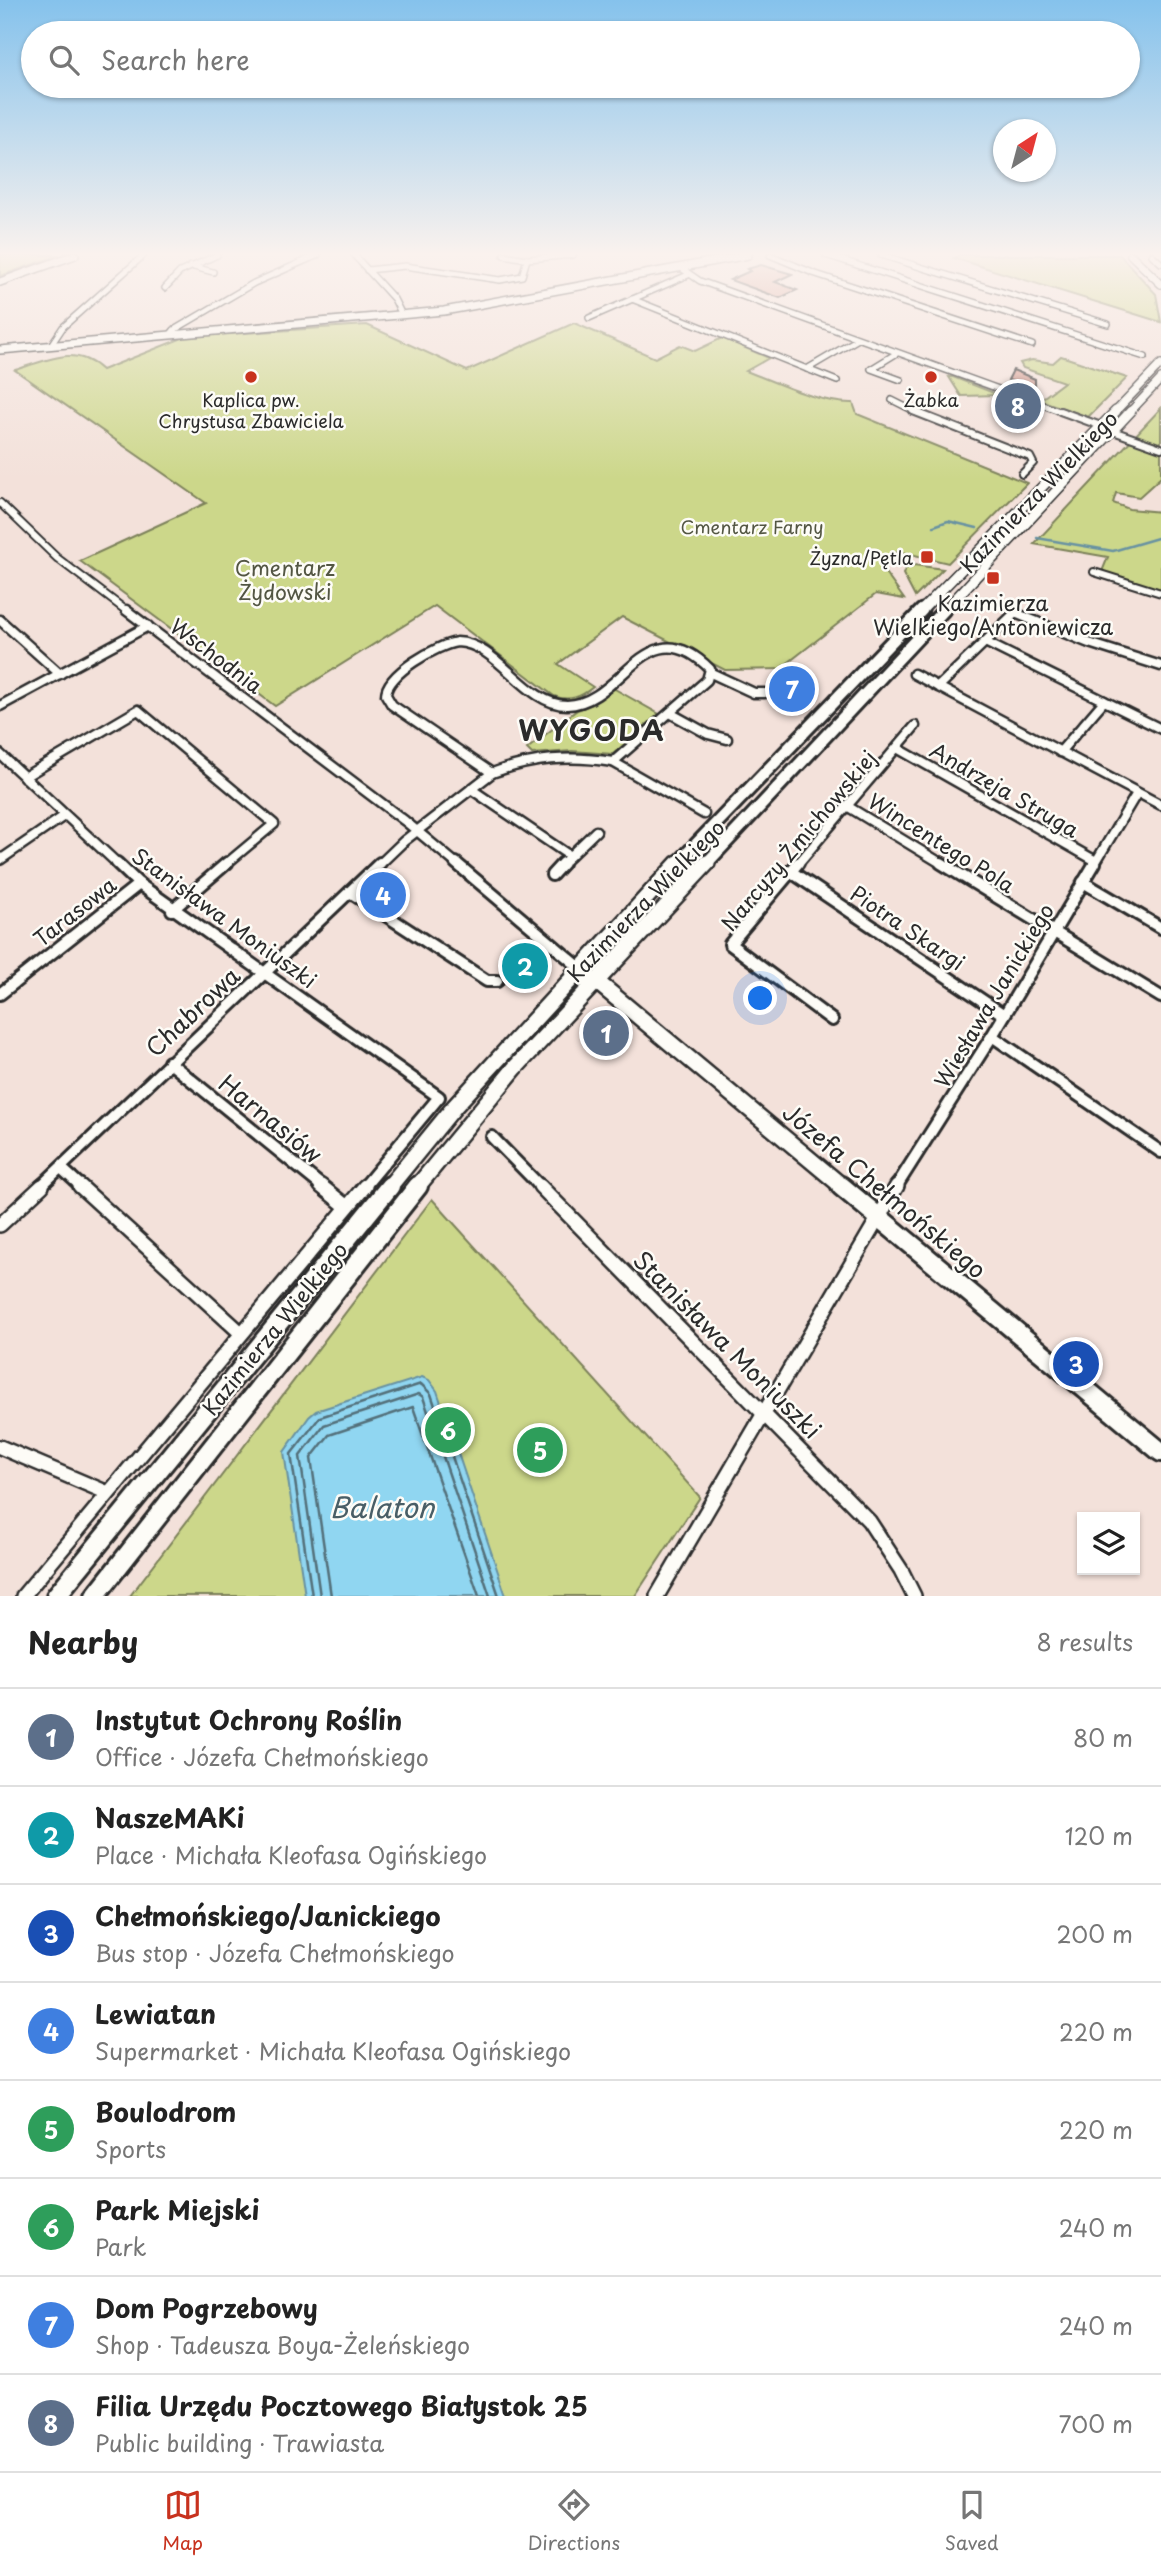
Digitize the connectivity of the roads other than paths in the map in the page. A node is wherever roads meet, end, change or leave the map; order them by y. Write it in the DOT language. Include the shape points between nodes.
graph roads {
  1 [pos="61,329"];
  2 [pos="175,329"];
  3 [pos="234,329"];
  4 [pos="708,329"];
  5 [pos="833,329"];
  6 [pos="985,329"];
  7 [pos="1059,329"];
  8 [pos="170,335"];
  9 [pos="858,339"];
  10 [pos="51,345"];
  11 [pos="1032,345"];
  12 [pos="0,350"];
  13 [pos="897,353"];
  14 [pos="1145,357"];
  15 [pos="1161,364"];
  16 [pos="807,369"];
  17 [pos="1161,379"];
  18 [pos="901,380"];
  19 [pos="837,381"];
  20 [pos="892,400"];
  21 [pos="1101,426"];
  22 [pos="1113,431"];
  23 [pos="1161,448"];
  24 [pos="1065,464"];
  25 [pos="1077,469"];
  26 [pos="1022,474"];
  27 [pos="0,503"];
  28 [pos="1094,572"];
  29 [pos="959,573"];
  30 [pos="972,581"];
  31 [pos="1161,593"];
  32 [pos="1022,605"];
  33 [pos="1014,613"];
  34 [pos="0,620"];
  35 [pos="148,625"];
  36 [pos="985,642"];
  37 [pos="1161,666"];
  38 [pos="711,673"];
  39 [pos="60,674"];
  40 [pos="914,674"];
  41 [pos="938,687"];
  42 [pos="765,693"];
  43 [pos="1104,701"];
  44 [pos="0,706"];
  45 [pos="670,713"];
  46 [pos="915,726"];
  47 [pos="1161,729"];
  48 [pos="727,738"];
  49 [pos="897,748"];
  50 [pos="1060,752"];
  51 [pos="0,754"];
  52 [pos="612,762"];
  53 [pos="492,773"];
  54 [pos="24,777"];
  55 [pos="471,789"];
  56 [pos="1137,793"];
  57 [pos="1161,805"];
  58 [pos="847,806"];
  59 [pos="704,814"];
  60 [pos="64,816"];
  61 [pos="417,831"];
  62 [pos="596,831"];
  63 [pos="570,856"];
  64 [pos="0,860"];
  65 [pos="1096,861"];
  66 [pos="672,870"];
  67 [pos="790,871"];
  68 [pos="552,875"];
  69 [pos="689,881"];
  70 [pos="1083,882"];
  71 [pos="139,884"];
  72 [pos="349,892"];
  73 [pos="173,910"];
  74 [pos="1161,928"];
  75 [pos="1055,932"];
  76 [pos="576,971"];
  77 [pos="264,973"];
  78 [pos="497,981"];
  79 [pos="596,981"];
  80 [pos="0,994"];
  81 [pos="1161,997"];
  82 [pos="1004,1015"];
  83 [pos="832,1020"];
  84 [pos="992,1036"];
  85 [pos="169,1062"];
  86 [pos="492,1138"];
  87 [pos="1161,1152"];
  88 [pos="61,1168"];
  89 [pos="347,1208"];
  90 [pos="878,1216"];
  91 [pos="0,1225"];
  92 [pos="241,1333"];
  93 [pos="764,1412"];
  94 [pos="0,1447"];
  95 [pos="1161,1452"];
  96 [pos="108,1493"];
  97 [pos="23,1596"];
  98 [pos="56,1596"];
  99 [pos="95,1596"];
  100 [pos="657,1596"];
  101 [pos="914,1596"];
  1 -- 10 [label="street"];
  2 -- 8 [label="street"];
  3 -- 8 [label="main road"];
  4 -- 16 [label="street"];
  5 -- 9 [label="street"];
  6 -- 11 [label="street"];
  7 -- 14 [label="street"];
  8 -- 10 [label="main road"];
  9 -- 13 [label="street"];
  9 -- 16 [label="street"];
  10 -- 12 [label="main road"];
  13 -- 18 [label="street" via="871,369"];
  13 -- 21 [label="street"];
  15 -- 21 [label="main road, Kazimierza Wielkiego"];
  16 -- 19 [label="street"];
  17 -- 22 [label="main road, Kazimierza Wielkiego"];
  20 -- 26 [label="street" via="1030,457 1033,463"];
  21 -- 24 [label="main road, Kazimierza Wielkiego"];
  22 -- 23 [label="street"];
  22 -- 25 [label="main road, Kazimierza Wielkiego"];
  24 -- 25 [label="main road"];
  24 -- 29 [label="main road, Kazimierza Wielkiego"];
  25 -- 30 [label="main road, Kazimierza Wielkiego"];
  27 -- 35 [label="street, Wschodnia" via="57,558"];
  28 -- 31 [label="street"];
  29 -- 30 [label="main road"];
  29 -- 66 [label="main road, Kazimierza Wielkiego"];
  30 -- 69 [label="main road, Kazimierza Wielkiego"];
  32 -- 33 [label="street"];
  33 -- 36 [label="street"];
  33 -- 37 [label="street"];
  34 -- 39 [label="street"];
  35 -- 39 [label="street"];
  35 -- 61 [label="street, Wschodnia"];
  36 -- 41 [label="street"];
  36 -- 43 [label="street"];
  38 -- 42 [label="street" via="754,693"];
  38 -- 45 [label="street"];
  38 -- 53 [label="street" via="695,657 663,646 651,649 586,701 564,705 550,701 477,646 456,642 387,683 385,694 392,705"];
  39 -- 44 [label="street"];
  40 -- 41 [label="street"];
  41 -- 50 [label="street"];
  43 -- 47 [label="street"];
  43 -- 50 [label="street"];
  45 -- 48 [label="street" via="708,734"];
  45 -- 52 [label="street"];
  46 -- 49 [label="street, Narcyzy Żmichowskiej"];
  49 -- 58 [label="street, Narcyzy Żmichowskiej"];
  49 -- 65 [label="street, Andrzeja Struga"];
  50 -- 56 [label="street"];
  51 -- 54 [label="street, Stanisława Moniuszki"];
  52 -- 53 [label="street, Chabrowa" via="569,755 547,757"];
  52 -- 59 [label="street"];
  53 -- 55 [label="street, Chabrowa"];
  54 -- 60 [label="street, Stanisława Moniuszki"];
  54 -- 73 [label="street" via="138,710 274,824"];
  55 -- 61 [label="street, Chabrowa"];
  55 -- 63 [label="street"];
  56 -- 57 [label="street"];
  56 -- 65 [label="street, Wiesława Janickiego"];
  58 -- 67 [label="street, Narcyzy Żmichowskiej"];
  58 -- 75 [label="street, Wincentego Pola"];
  60 -- 64 [label="street"];
  60 -- 71 [label="street, Stanisława Moniuszki"];
  61 -- 72 [label="street, Chabrowa"];
  61 -- 76 [label="street, Józefa Chełmońskiego"];
  62 -- 63 [label="street"];
  63 -- 68 [label="street"];
  65 -- 70 [label="street, Wiesława Janickiego"];
  66 -- 69 [label="main road"];
  66 -- 76 [label="main road, Kazimierza Wielkiego"];
  67 -- 82 [label="street, Piotra Skargi"];
  67 -- 83 [label="street, Narcyzy Żmichowskiej" via="730,944"];
  69 -- 79 [label="main road, Kazimierza Wielkiego"];
  70 -- 74 [label="street"];
  70 -- 75 [label="street, Wiesława Janickiego"];
  71 -- 73 [label="street, Stanisława Moniuszki"];
  71 -- 80 [label="street, Tarasowa"];
  72 -- 77 [label="street, Chabrowa"];
  72 -- 78 [label="street" via="487,981"];
  73 -- 77 [label="street, Stanisława Moniuszki"];
  75 -- 81 [label="street, Wincentego Pola"];
  75 -- 82 [label="street, Wiesława Janickiego"];
  76 -- 79 [label="main road, Józefa Chełmońskiego"];
  76 -- 98 [label="main road, Kazimierza Wielkiego" via="455,1106"];
  77 -- 85 [label="street, Chabrowa"];
  77 -- 89 [label="street, Stanisława Moniuszki" via="439,1097"];
  79 -- 90 [label="main road, Józefa Chełmońskiego"];
  79 -- 99 [label="main road, Kazimierza Wielkiego" via="449,1146"];
  82 -- 84 [label="street, Wiesława Janickiego"];
  84 -- 87 [label="street"];
  84 -- 90 [label="street, Wiesława Janickiego"];
  85 -- 88 [label="street, Chabrowa"];
  85 -- 89 [label="street, Harnasiów"];
  86 -- 93 [label="street, Stanisława Moniuszki"];
  88 -- 91 [label="street, Chabrowa"];
  88 -- 92 [label="street"];
  89 -- 92 [label="street"];
  90 -- 93 [label="street, Wiesława Janickiego"];
  90 -- 95 [label="main road, Józefa Chełmońskiego"];
  92 -- 96 [label="street"];
  93 -- 100 [label="street, Wiesława Janickiego"];
  93 -- 101 [label="street, Stanisława Moniuszki" via="869,1521"];
  94 -- 96 [label="street"];
  96 -- 97 [label="street"];
}
